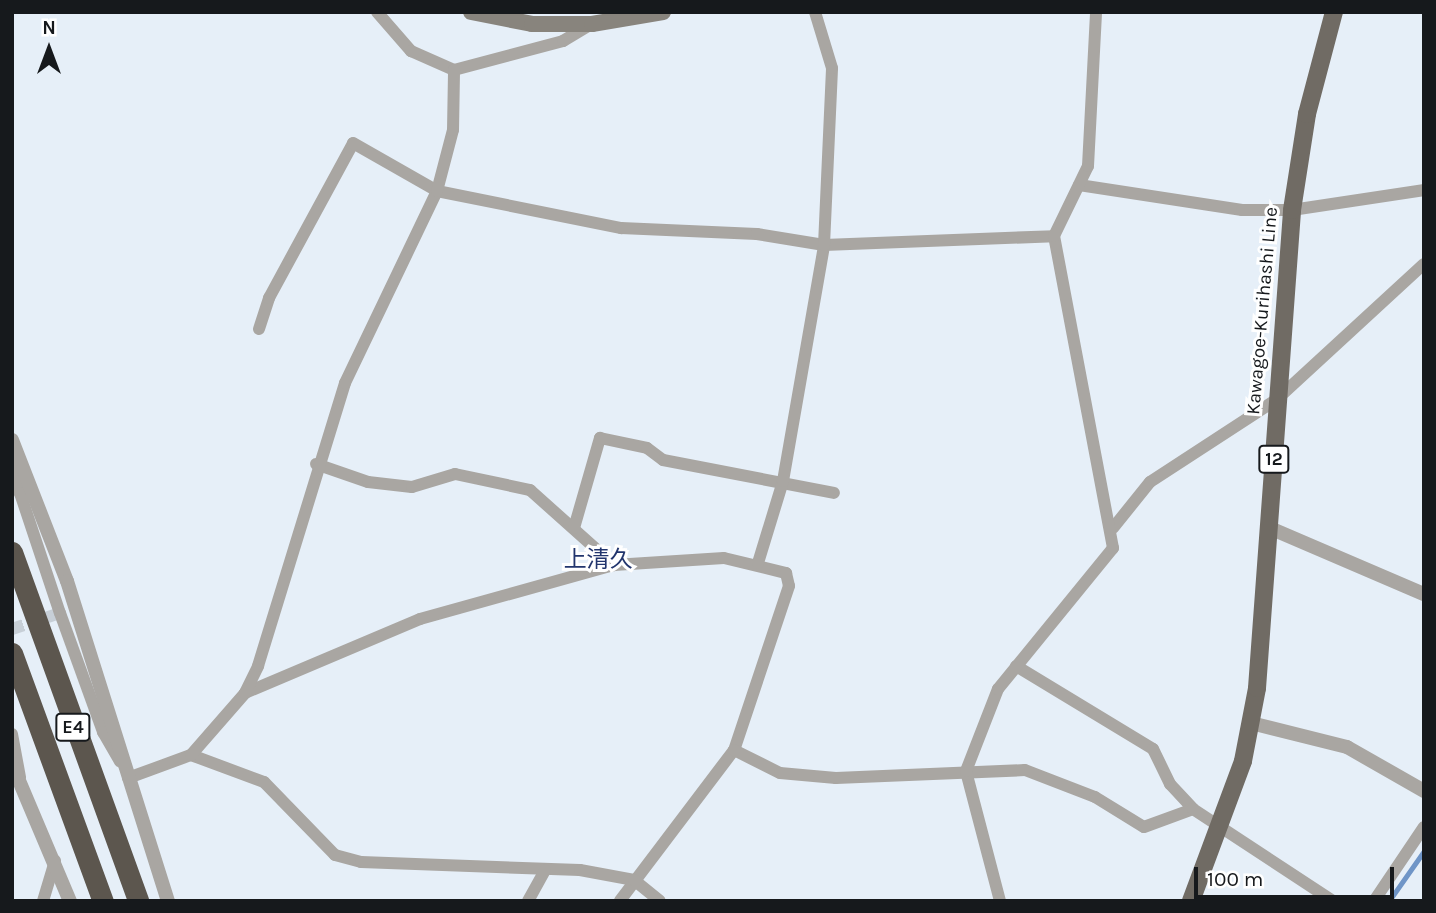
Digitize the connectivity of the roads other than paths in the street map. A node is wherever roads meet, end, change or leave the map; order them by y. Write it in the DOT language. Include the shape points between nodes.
graph roads {
  1 [pos="377,12"];
  2 [pos="471,12"];
  3 [pos="663,12"];
  4 [pos="815,12"];
  5 [pos="1096,12"];
  6 [pos="1334,12"];
  7 [pos="592,24"];
  8 [pos="454,69"];
  9 [pos="1079,185"];
  10 [pos="1424,190"];
  11 [pos="437,191"];
  12 [pos="1292,210"];
  13 [pos="1054,236"];
  14 [pos="824,245"];
  15 [pos="1424,264"];
  16 [pos="260,329"];
  17 [pos="1276,400"];
  18 [pos="14,444"];
  19 [pos="316,464"];
  20 [pos="783,481"];
  21 [pos="834,493"];
  22 [pos="574,528"];
  23 [pos="1113,528"];
  24 [pos="1272,529"];
  25 [pos="12,552"];
  26 [pos="758,563"];
  27 [pos="614,565"];
  28 [pos="1424,594"];
  29 [pos="12,653"];
  30 [pos="1016,666"];
  31 [pos="245,693"];
  32 [pos="1251,723"];
  33 [pos="12,734"];
  34 [pos="734,750"];
  35 [pos="191,755"];
  36 [pos="12,764"];
  37 [pos="966,771"];
  38 [pos="126,773"];
  39 [pos="19,788"];
  40 [pos="1424,791"];
  41 [pos="1192,809"];
  42 [pos="1220,825"];
  43 [pos="1424,827"];
  44 [pos="55,861"];
  45 [pos="545,870"];
  46 [pos="634,880"];
  47 [pos="43,901"];
  48 [pos="70,901"];
  49 [pos="103,901"];
  50 [pos="138,901"];
  51 [pos="169,901"];
  52 [pos="528,901"];
  53 [pos="620,901"];
  54 [pos="660,901"];
  55 [pos="1000,901"];
  56 [pos="1191,901"];
  57 [pos="1333,901"];
  58 [pos="1374,901"];
  1 -- 8 [label="street" via="411,51"];
  2 -- 7 [label="main road" via="532,24"];
  3 -- 7 [label="main road"];
  4 -- 14 [label="street" via="832,68"];
  5 -- 9 [label="street" via="1088,166"];
  6 -- 12 [label="main road, Kawagoe-Kurihashi Line / 12" via="1307,114"];
  7 -- 8 [label="street" via="563,41"];
  8 -- 11 [label="street" via="453,130"];
  9 -- 12 [label="street" via="1242,210"];
  9 -- 13 [label="street"];
  10 -- 12 [label="street"];
  11 -- 14 [label="street" via="621,228 757,234"];
  11 -- 16 [label="street" via="353,143 269,298"];
  11 -- 19 [label="street" via="345,383"];
  12 -- 17 [label="main road, Kawagoe-Kurihashi Line / 12"];
  13 -- 14 [label="street"];
  13 -- 23 [label="street"];
  14 -- 20 [label="street"];
  15 -- 17 [label="street"];
  17 -- 23 [label="street" via="1150,482"];
  17 -- 24 [label="main road, Kawagoe-Kurihashi Line / 12"];
  18 -- 38 [label="street" via="67,581"];
  19 -- 22 [label="street" via="368,482 412,487 455,474 530,490"];
  19 -- 31 [label="street" via="275,615"];
  20 -- 21 [label="street"];
  20 -- 22 [label="street" via="663,460 647,448 600,438"];
  20 -- 26 [label="street"];
  22 -- 27 [label="street"];
  23 -- 30 [label="street" via="1113,548"];
  24 -- 28 [label="street"];
  24 -- 32 [label="main road, Kawagoe-Kurihashi Line / 12"];
  25 -- 50 [label="highway, E4"];
  26 -- 27 [label="street" via="677,557"];
  26 -- 34 [label="street" via="786,573 789,586"];
  27 -- 31 [label="street" via="420,619"];
  29 -- 49 [label="highway, E4"];
  30 -- 37 [label="street" via="998,689"];
  30 -- 41 [label="street" via="1153,749 1170,784"];
  31 -- 35 [label="street"];
  32 -- 40 [label="street" via="1347,747"];
  32 -- 42 [label="main road, Kawagoe-Kurihashi Line / 12"];
  33 -- 39 [label="street"];
  34 -- 37 [label="street" via="780,773 806,776"];
  34 -- 46 [label="street"];
  35 -- 38 [label="street"];
  35 -- 45 [label="street" via="264,782 335,855 361,862"];
  36 -- 39 [label="street"];
  37 -- 41 [label="street" via="1026,770 1095,797 1144,827"];
  37 -- 55 [label="street"];
  38 -- 51 [label="street"];
  39 -- 44 [label="street"];
  41 -- 42 [label="street"];
  42 -- 56 [label="main road, Kawagoe-Kurihashi Line / 12"];
  42 -- 57 [label="street"];
  43 -- 58 [label="street"];
  44 -- 47 [label="street"];
  44 -- 48 [label="street"];
  45 -- 46 [label="street"];
  45 -- 52 [label="street"];
  46 -- 53 [label="street"];
  46 -- 54 [label="street"];
}
